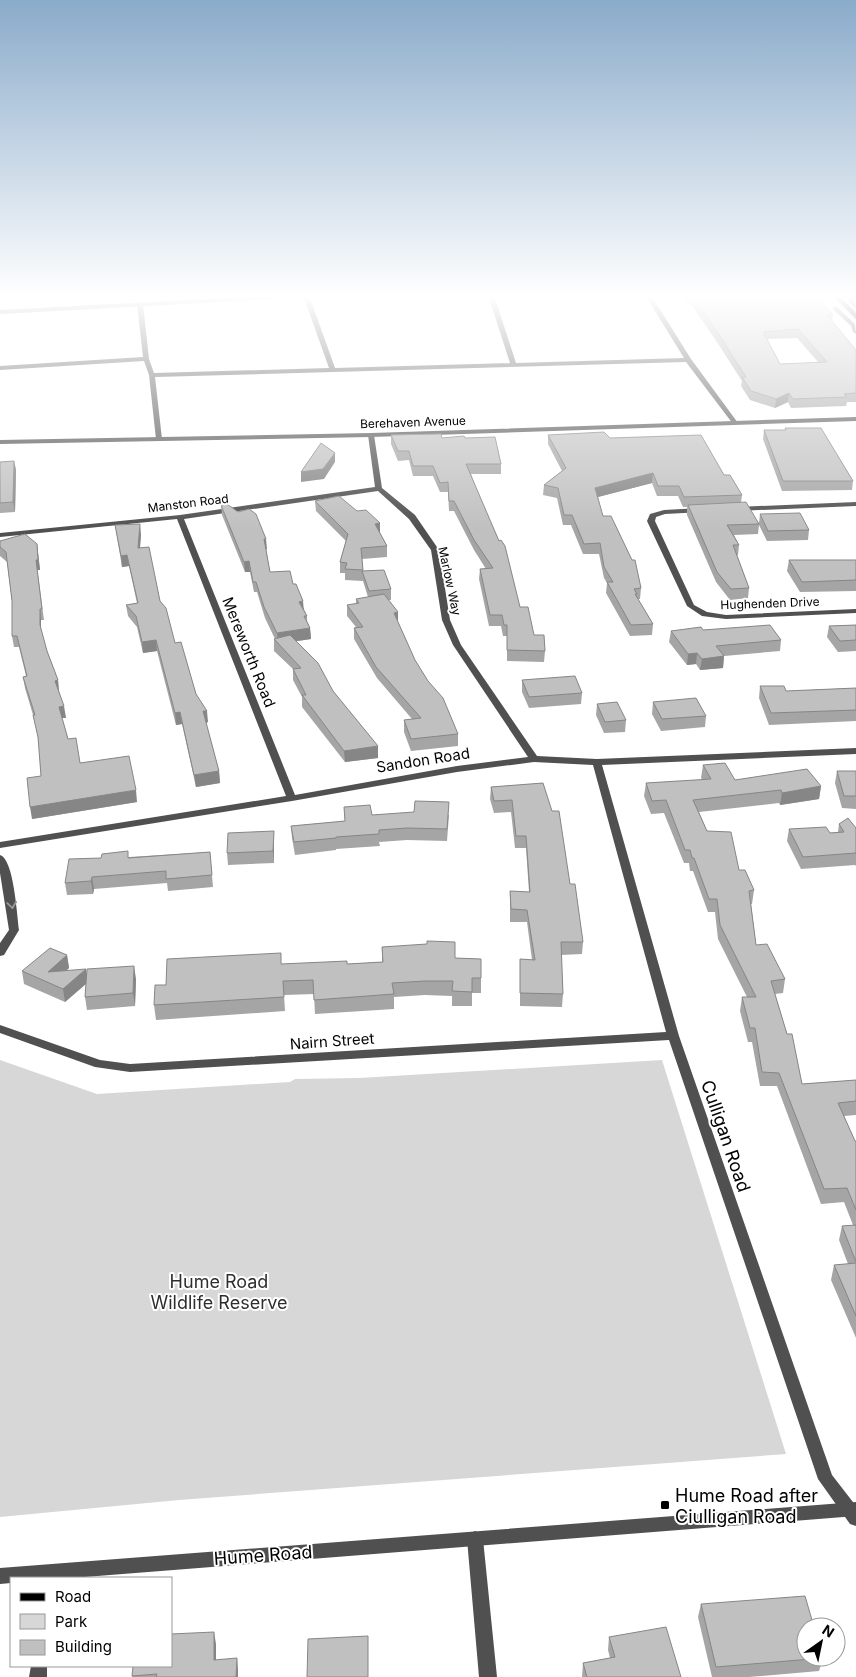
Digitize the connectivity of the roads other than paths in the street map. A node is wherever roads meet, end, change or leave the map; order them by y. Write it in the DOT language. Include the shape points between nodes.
graph roads {
  1 [pos="215,373"];
  2 [pos="698,373"];
  3 [pos="152,375"];
  4 [pos="856,419"];
  5 [pos="735,423"];
  6 [pos="371,435"];
  7 [pos="159,439"];
  8 [pos="0,442"];
  9 [pos="379,490"];
  10 [pos="856,504"];
  11 [pos="732,509"];
  12 [pos="713,510"];
  13 [pos="180,517"];
  14 [pos="0,535"];
  15 [pos="856,611"];
  16 [pos="856,751"];
  17 [pos="534,759"];
  18 [pos="597,762"];
  19 [pos="292,798"];
  20 [pos="0,845"];
  21 [pos="0,858"];
  22 [pos="0,952"];
  23 [pos="0,1028"];
  24 [pos="673,1036"];
  25 [pos="854,1513"];
  26 [pos="474,1539"];
  27 [pos="51,1575"];
  28 [pos="0,1576"];
  29 [pos="488,1677"];
  1 -- 3 [label="street"];
  2 -- 5 [label="street"];
  3 -- 7 [label="street"];
  4 -- 5 [label="street, Berehaven Avenue"];
  5 -- 6 [label="street, Berehaven Avenue"];
  6 -- 7 [label="street, Berehaven Avenue"];
  6 -- 9 [label="street"];
  7 -- 8 [label="street, Berehaven Avenue"];
  9 -- 13 [label="street, Manston Road"];
  9 -- 17 [label="street, Marlow Way" via="412,516 434,550 446,620 457,645"];
  10 -- 11 [label="street"];
  12 -- 15 [label="street, Hughenden Drive" via="664,512 653,516 651,521 691,606 705,614 726,617"];
  13 -- 14 [label="street, Manston Road"];
  13 -- 19 [label="street, Mereworth Road"];
  16 -- 18 [label="street, Sandon Road"];
  17 -- 18 [label="street, Sandon Road"];
  17 -- 19 [label="street, Sandon Road"];
  18 -- 24 [label="street, Culligan Road"];
  19 -- 20 [label="street, Sandon Road"];
  21 -- 22 [label="street, one-way" via="7,878 14,930"];
  23 -- 24 [label="street, Nairn Street" via="98,1064 130,1068"];
  24 -- 25 [label="street, Culligan Road" via="826,1479"];
  25 -- 26 [label="street, Hume Road"];
  26 -- 27 [label="street, Hume Road"];
  26 -- 29 [label="street"];
  27 -- 28 [label="street, Hume Road"];
}
